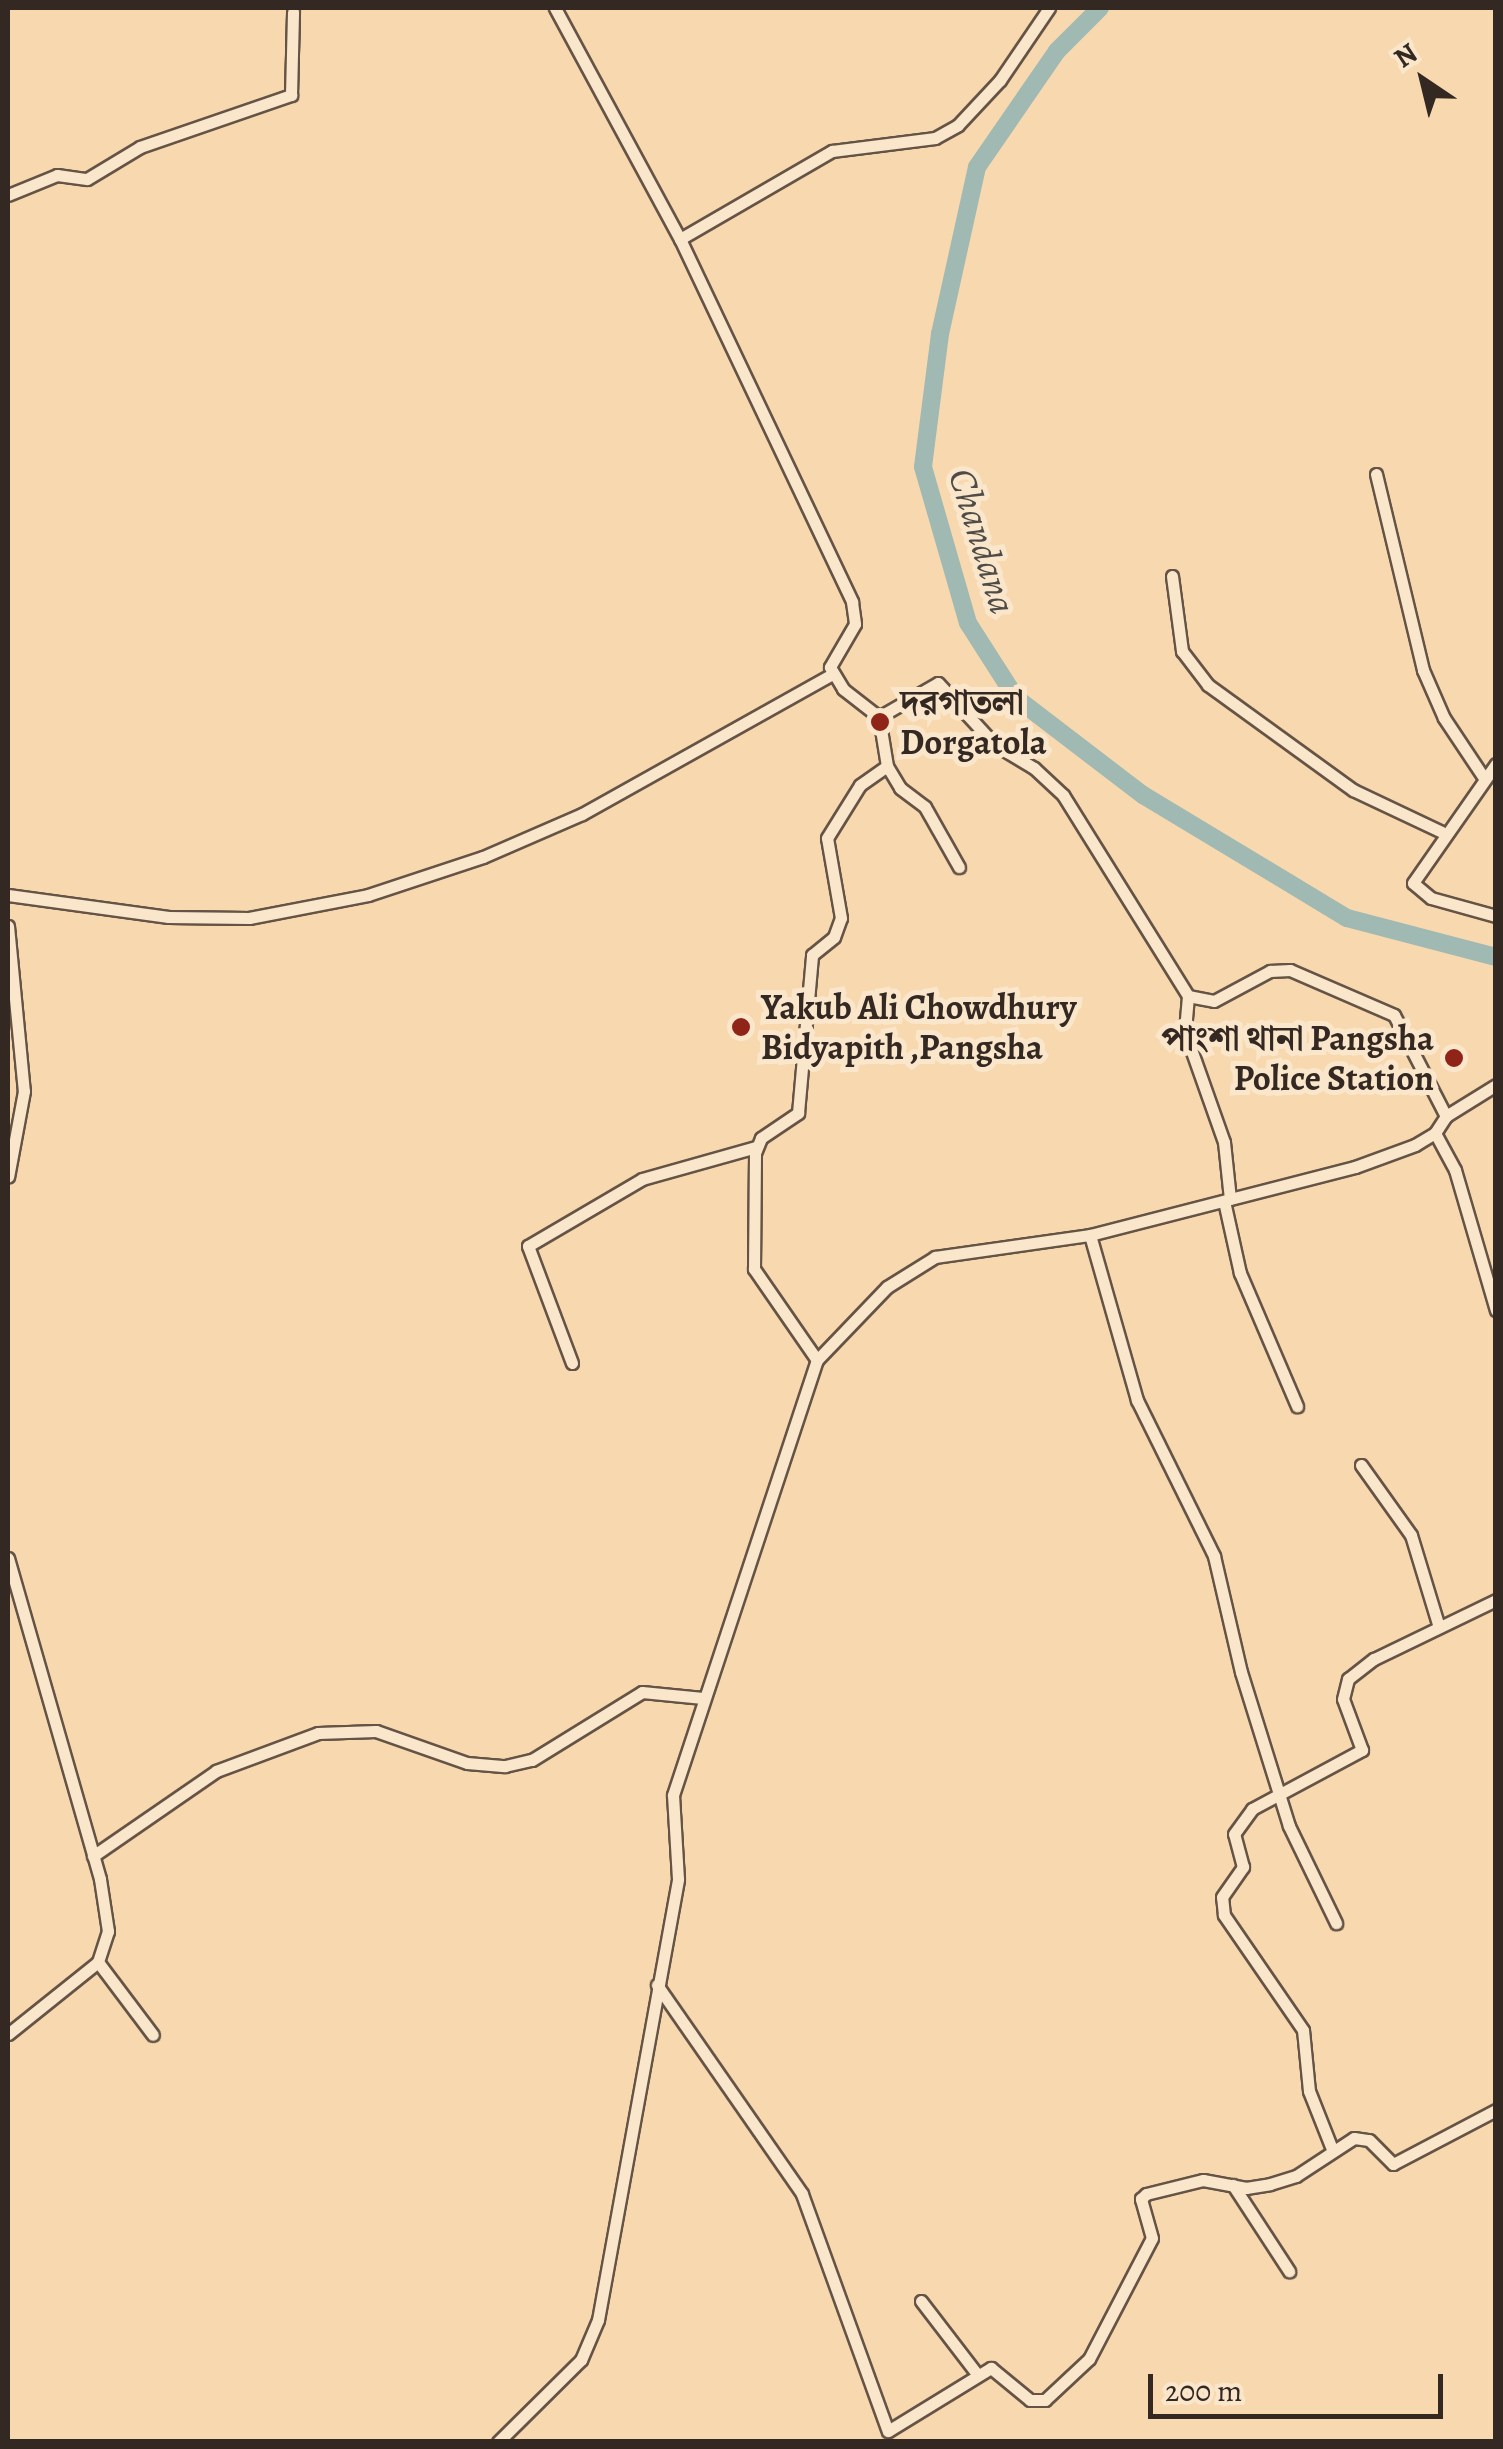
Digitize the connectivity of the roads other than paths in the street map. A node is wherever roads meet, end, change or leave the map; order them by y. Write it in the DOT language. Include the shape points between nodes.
graph roads {
  1 [pos="555,8"];
  2 [pos="1049,8"];
  3 [pos="293,12"];
  4 [pos="8,196"];
  5 [pos="680,239"];
  6 [pos="1376,474"];
  7 [pos="1172,576"];
  8 [pos="833,674"];
  9 [pos="880,716"];
  10 [pos="1496,764"];
  11 [pos="887,766"];
  12 [pos="1484,778"];
  13 [pos="1442,832"];
  14 [pos="960,867"];
  15 [pos="8,895"];
  16 [pos="1496,916"];
  17 [pos="8,926"];
  18 [pos="1188,996"];
  19 [pos="1496,1086"];
  20 [pos="1446,1116"];
  21 [pos="1435,1133"];
  22 [pos="756,1147"];
  23 [pos="8,1177"];
  24 [pos="1227,1200"];
  25 [pos="1090,1235"];
  26 [pos="1496,1310"];
  27 [pos="817,1360"];
  28 [pos="572,1363"];
  29 [pos="1296,1406"];
  30 [pos="1361,1465"];
  31 [pos="8,1558"];
  32 [pos="1496,1600"];
  33 [pos="1438,1627"];
  34 [pos="703,1698"];
  35 [pos="1279,1792"];
  36 [pos="93,1856"];
  37 [pos="1336,1923"];
  38 [pos="98,1962"];
  39 [pos="657,1985"];
  40 [pos="8,2034"];
  41 [pos="153,2035"];
  42 [pos="1496,2110"];
  43 [pos="1332,2149"];
  44 [pos="1233,2184"];
  45 [pos="1290,2271"];
  46 [pos="921,2301"];
  47 [pos="978,2374"];
  48 [pos="498,2442"];
  1 -- 5 [label="street"];
  2 -- 5 [label="street" via="958,125 935,138 832,151"];
  3 -- 4 [label="street" via="291,95 140,147 87,179 56,175"];
  5 -- 8 [label="street" via="852,602 855,624 831,662"];
  6 -- 12 [label="street" via="1422,670"];
  7 -- 13 [label="street" via="1182,650 1208,684 1353,790"];
  8 -- 9 [label="street" via="868,714"];
  8 -- 15 [label="street" via="582,814 483,858 368,895 292,915 248,918 168,917"];
  9 -- 11 [label="street"];
  9 -- 18 [label="street" via="938,683 976,727 1034,768 1063,795"];
  10 -- 12 [label="street"];
  11 -- 14 [label="street" via="900,788 925,807"];
  11 -- 22 [label="street" via="860,785 828,838 841,918 834,938 812,955 798,1112"];
  12 -- 13 [label="street"];
  13 -- 16 [label="street" via="1412,883 1431,898"];
  17 -- 23 [label="street" via="24,1091"];
  18 -- 20 [label="street" via="1214,1001 1280,970 1377,1004 1398,1022"];
  18 -- 24 [label="street" via="1185,1032 1224,1142"];
  19 -- 20 [label="street"];
  20 -- 21 [label="street"];
  21 -- 24 [label="street" via="1400,1153"];
  21 -- 26 [label="street" via="1456,1170"];
  22 -- 27 [label="street" via="754,1269"];
  22 -- 28 [label="street" via="642,1180 528,1246"];
  24 -- 25 [label="street"];
  24 -- 29 [label="street" via="1240,1272"];
  25 -- 27 [label="street" via="935,1256 887,1287"];
  25 -- 35 [label="street" via="1137,1400 1214,1556"];
  27 -- 34 [label="street"];
  30 -- 33 [label="street" via="1411,1535"];
  31 -- 36 [label="street"];
  32 -- 33 [label="street"];
  33 -- 35 [label="street" via="1348,1679 1344,1699 1362,1750"];
  34 -- 36 [label="street" via="642,1692 532,1760 505,1766 467,1763 376,1731 318,1733 216,1771"];
  34 -- 39 [label="street" via="672,1795 678,1878"];
  35 -- 37 [label="street"];
  35 -- 43 [label="street" via="1237,1824 1243,1867 1222,1896 1223,1909 1303,2030 1309,2090"];
  36 -- 38 [label="street" via="108,1931"];
  38 -- 40 [label="street"];
  38 -- 41 [label="street"];
  39 -- 47 [label="street" via="802,2194 884,2429 929,2411"];
  39 -- 48 [label="street" via="610,2275 591,2342"];
  42 -- 43 [label="street" via="1393,2164 1360,2138"];
  43 -- 44 [label="street" via="1296,2176 1246,2188"];
  44 -- 45 [label="street"];
  44 -- 47 [label="street" via="1187,2182 1141,2199 1152,2238 1089,2359 1045,2400 1030,2400 991,2368"];
  46 -- 47 [label="street"];
}
